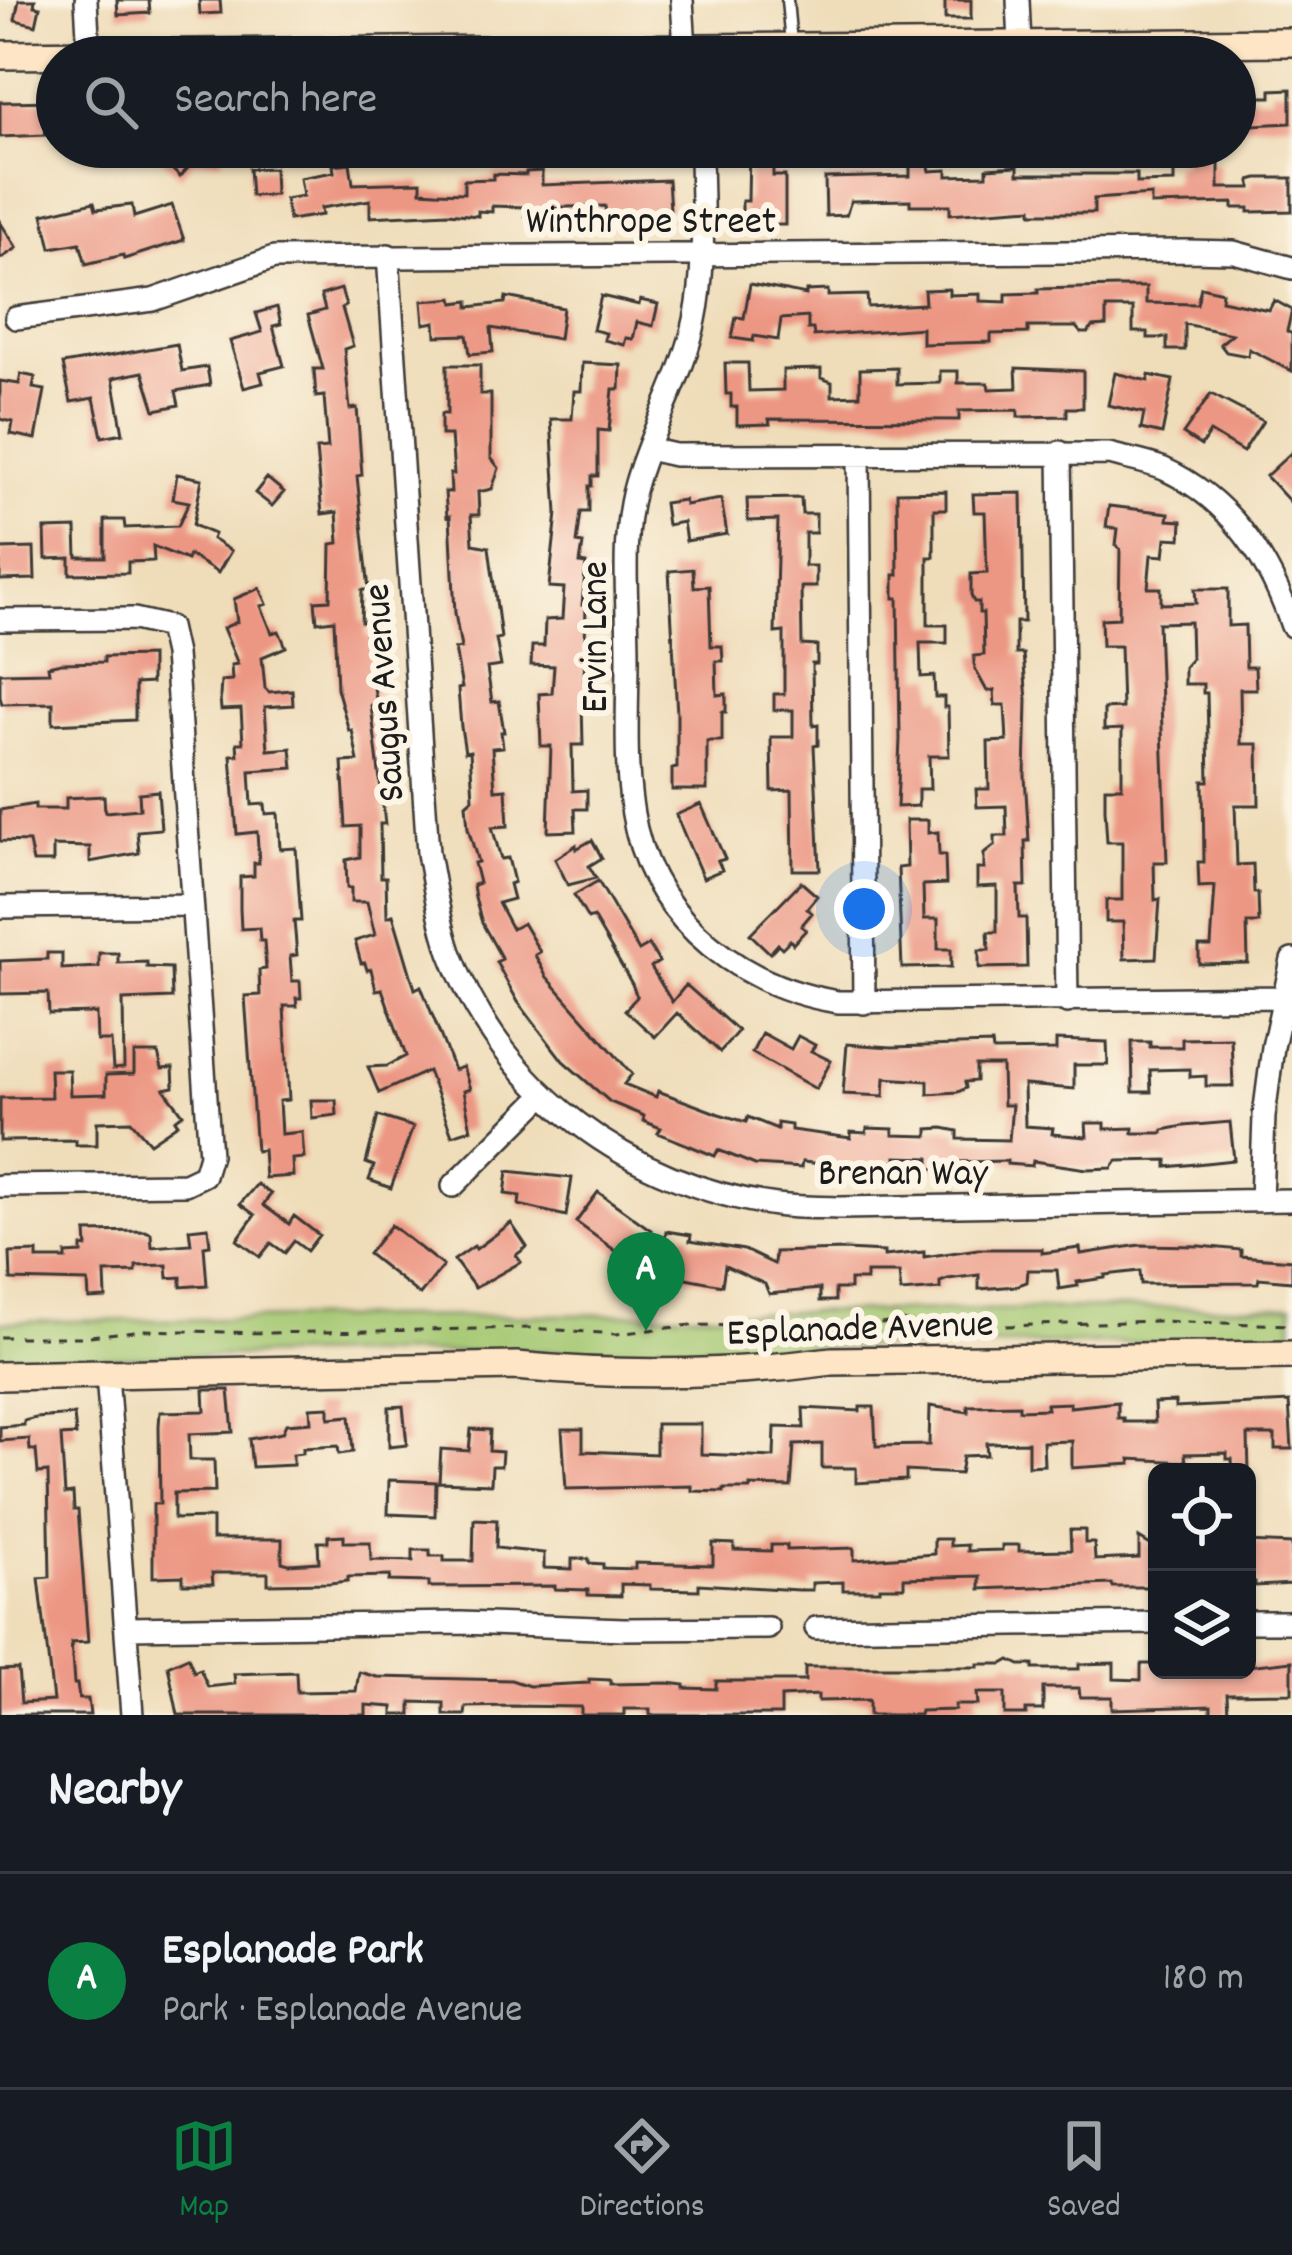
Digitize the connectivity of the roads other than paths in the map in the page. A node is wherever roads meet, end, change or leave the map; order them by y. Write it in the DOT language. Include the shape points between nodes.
graph roads {
  1 [pos="86,0"];
  2 [pos="682,0"];
  3 [pos="787,0"];
  4 [pos="1018,0"];
  5 [pos="88,36"];
  6 [pos="691,36"];
  7 [pos="790,36"];
  8 [pos="1020,36"];
  9 [pos="1256,42"];
  10 [pos="1292,42"];
  11 [pos="0,56"];
  12 [pos="36,56"];
  13 [pos="700,168"];
  14 [pos="702,254"];
  15 [pos="388,255"];
  16 [pos="1292,268"];
  17 [pos="16,318"];
  18 [pos="648,448"];
  19 [pos="1060,452"];
  20 [pos="859,456"];
  21 [pos="0,620"];
  22 [pos="1292,626"];
  23 [pos="192,905"];
  24 [pos="0,907"];
  25 [pos="1292,959"];
  26 [pos="1285,998"];
  27 [pos="1067,1002"];
  28 [pos="864,1003"];
  29 [pos="544,1096"];
  30 [pos="0,1186"];
  31 [pos="454,1186"];
  32 [pos="1292,1200"];
  33 [pos="1261,1201"];
  34 [pos="1292,1355"];
  35 [pos="107,1374"];
  36 [pos="0,1376"];
  37 [pos="1256,1622"];
  38 [pos="1292,1622"];
  39 [pos="1148,1623"];
  40 [pos="127,1628"];
  41 [pos="768,1628"];
  42 [pos="816,1628"];
  43 [pos="132,1715"];
  1 -- 5 [label="street"];
  2 -- 6 [label="street"];
  3 -- 7 [label="lane"];
  4 -- 8 [label="street"];
  9 -- 10 [label="street"];
  11 -- 12 [label="street"];
  13 -- 14 [label="street, Ervin Lane"];
  14 -- 15 [label="street, Winthrope Street"];
  14 -- 16 [label="street, Winthrope Street" via="1186,250"];
  14 -- 18 [label="street, Ervin Lane" via="684,361"];
  15 -- 17 [label="street, Winthrope Street" via="274,258 153,300"];
  15 -- 29 [label="street, Saugus Avenue" via="436,897 473,1003"];
  18 -- 20 [label="street"];
  18 -- 28 [label="street, Ervin Lane" via="627,534 628,769 650,871 668,902 736,966 806,997"];
  19 -- 20 [label="street"];
  19 -- 22 [label="street" via="1162,468 1216,499 1277,583"];
  19 -- 27 [label="street"];
  20 -- 28 [label="street"];
  21 -- 23 [label="street" via="134,619 169,627"];
  23 -- 24 [label="street"];
  23 -- 30 [label="street" via="204,1175 185,1184"];
  25 -- 26 [label="street"];
  26 -- 27 [label="street, Ervin Lane"];
  26 -- 33 [label="street" via="1264,1116"];
  27 -- 28 [label="street, Ervin Lane"];
  29 -- 31 [label="street"];
  29 -- 33 [label="street, Brenan Way" via="658,1172 776,1205"];
  32 -- 33 [label="street, Brenan Way"];
  34 -- 35 [label="street, Esplanade Avenue" via="832,1361 769,1370"];
  35 -- 36 [label="street, Esplanade Avenue"];
  35 -- 40 [label="street"];
  37 -- 38 [label="street"];
  39 -- 42 [label="street"];
  40 -- 41 [label="street"];
  40 -- 43 [label="street"];
}
